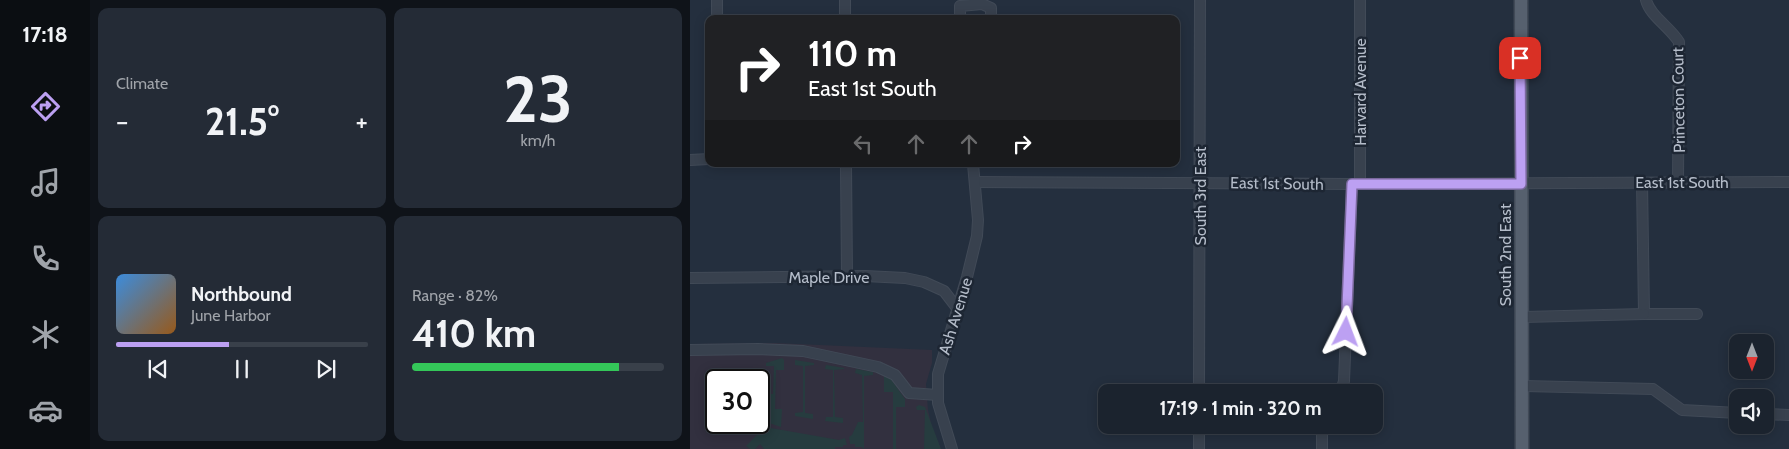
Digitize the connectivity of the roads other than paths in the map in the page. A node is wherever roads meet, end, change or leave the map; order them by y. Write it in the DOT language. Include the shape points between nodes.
graph roads {
  1 [pos="717,0"];
  2 [pos="845,0"];
  3 [pos="1200,0"];
  4 [pos="1360,0"];
  5 [pos="1521,0"];
  6 [pos="1646,0"];
  7 [pos="717,15"];
  8 [pos="846,15"];
  9 [pos="960,15"];
  10 [pos="991,15"];
  11 [pos="690,160"];
  12 [pos="705,160"];
  13 [pos="846,167"];
  14 [pos="973,167"];
  15 [pos="975,182"];
  16 [pos="1642,182"];
  17 [pos="1678,182"];
  18 [pos="1789,182"];
  19 [pos="1200,183"];
  20 [pos="1356,184"];
  21 [pos="1521,184"];
  22 [pos="846,276"];
  23 [pos="690,278"];
  24 [pos="957,308"];
  25 [pos="1644,314"];
  26 [pos="1697,314"];
  27 [pos="1521,317"];
  28 [pos="690,350"];
  29 [pos="1199,384"];
  30 [pos="1343,384"];
  31 [pos="1521,386"];
  32 [pos="938,395"];
  33 [pos="1729,413"];
  34 [pos="1774,414"];
  35 [pos="1789,415"];
  36 [pos="1199,434"];
  37 [pos="1322,434"];
  38 [pos="952,449"];
  39 [pos="1199,449"];
  40 [pos="1322,449"];
  41 [pos="1522,449"];
  1 -- 7 [label="street"];
  2 -- 8 [label="street"];
  3 -- 19 [label="street, South 3rd East"];
  4 -- 20 [label="street, Harvard Avenue"];
  5 -- 21 [label="main road, South 2nd East"];
  6 -- 17 [label="street, Princeton Court" via="1679,42"];
  9 -- 10 [label="street" via="960,6 982,4 991,8"];
  11 -- 12 [label="street"];
  13 -- 22 [label="street"];
  14 -- 15 [label="street, Ash Avenue"];
  15 -- 19 [label="street, East 1st South"];
  15 -- 24 [label="street, Ash Avenue" via="976,236"];
  16 -- 17 [label="street, East 1st South"];
  16 -- 21 [label="street, East 1st South"];
  16 -- 25 [label="street"];
  17 -- 18 [label="street, East 1st South"];
  19 -- 20 [label="street, East 1st South"];
  19 -- 29 [label="street, South 3rd East"];
  20 -- 21 [label="street, East 1st South"];
  20 -- 30 [label="street, Harvard Avenue"];
  21 -- 27 [label="main road, South 2nd East"];
  22 -- 23 [label="street, Maple Drive"];
  22 -- 24 [label="street, Maple Drive" via="905,278 924,282 944,291"];
  24 -- 32 [label="street, Ash Avenue" via="941,360"];
  25 -- 26 [label="street"];
  25 -- 27 [label="street"];
  27 -- 31 [label="main road, South 2nd East"];
  28 -- 32 [label="street" via="803,350 878,367 895,375 909,393"];
  31 -- 33 [label="street" via="1653,389 1682,410"];
  31 -- 41 [label="main road, South 2nd East"];
  32 -- 38 [label="street, Ash Avenue"];
  34 -- 35 [label="street"];
  36 -- 39 [label="street"];
  37 -- 40 [label="street"];
}
